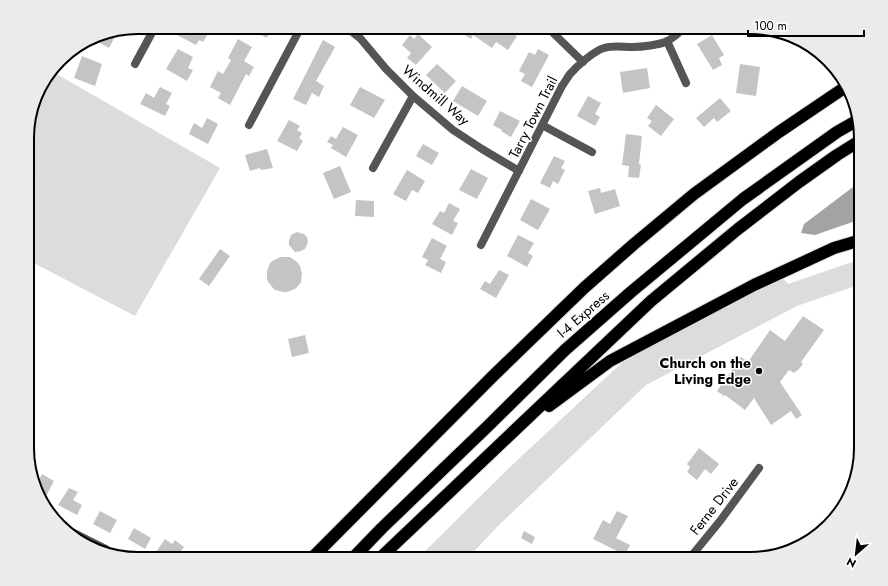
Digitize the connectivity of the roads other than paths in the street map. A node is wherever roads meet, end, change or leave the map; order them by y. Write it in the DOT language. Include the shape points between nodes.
graph roads {
  1 [pos="151,34"];
  2 [pos="297,34"];
  3 [pos="355,34"];
  4 [pos="555,34"];
  5 [pos="677,34"];
  6 [pos="667,41"];
  7 [pos="583,62"];
  8 [pos="135,64"];
  9 [pos="686,83"];
  10 [pos="842,90"];
  11 [pos="413,96"];
  12 [pos="853,123"];
  13 [pos="250,125"];
  14 [pos="542,125"];
  15 [pos="854,144"];
  16 [pos="592,152"];
  17 [pos="373,168"];
  18 [pos="519,171"];
  19 [pos="854,242"];
  20 [pos="481,245"];
  21 [pos="759,468"];
  22 [pos="459,482"];
  23 [pos="318,552"];
  24 [pos="359,552"];
  25 [pos="386,552"];
  26 [pos="695,552"];
  1 -- 8 [label="street"];
  2 -- 13 [label="street"];
  3 -- 11 [label="street, Windmill Way"];
  4 -- 7 [label="street"];
  5 -- 6 [label="street, Tarry Town Trail"];
  6 -- 7 [label="street, Tarry Town Trail" via="652,45 603,48"];
  6 -- 9 [label="street"];
  7 -- 14 [label="street, Tarry Town Trail" via="562,86"];
  10 -- 23 [label="highway" via="694,194 584,288"];
  11 -- 17 [label="street"];
  11 -- 18 [label="street, Windmill Way" via="453,130"];
  12 -- 24 [label="highway, I-4 Express" via="744,199 626,296 565,350"];
  14 -- 16 [label="street"];
  14 -- 18 [label="street, Tarry Town Trail"];
  15 -- 22 [label="highway" via="738,229 651,301"];
  18 -- 20 [label="street, Tarry Town Trail"];
  19 -- 22 [label="highway" via="834,248 754,285 610,362 545,409 482,470"];
  21 -- 26 [label="street, Ferne Drive"];
  22 -- 25 [label="highway"];
}
